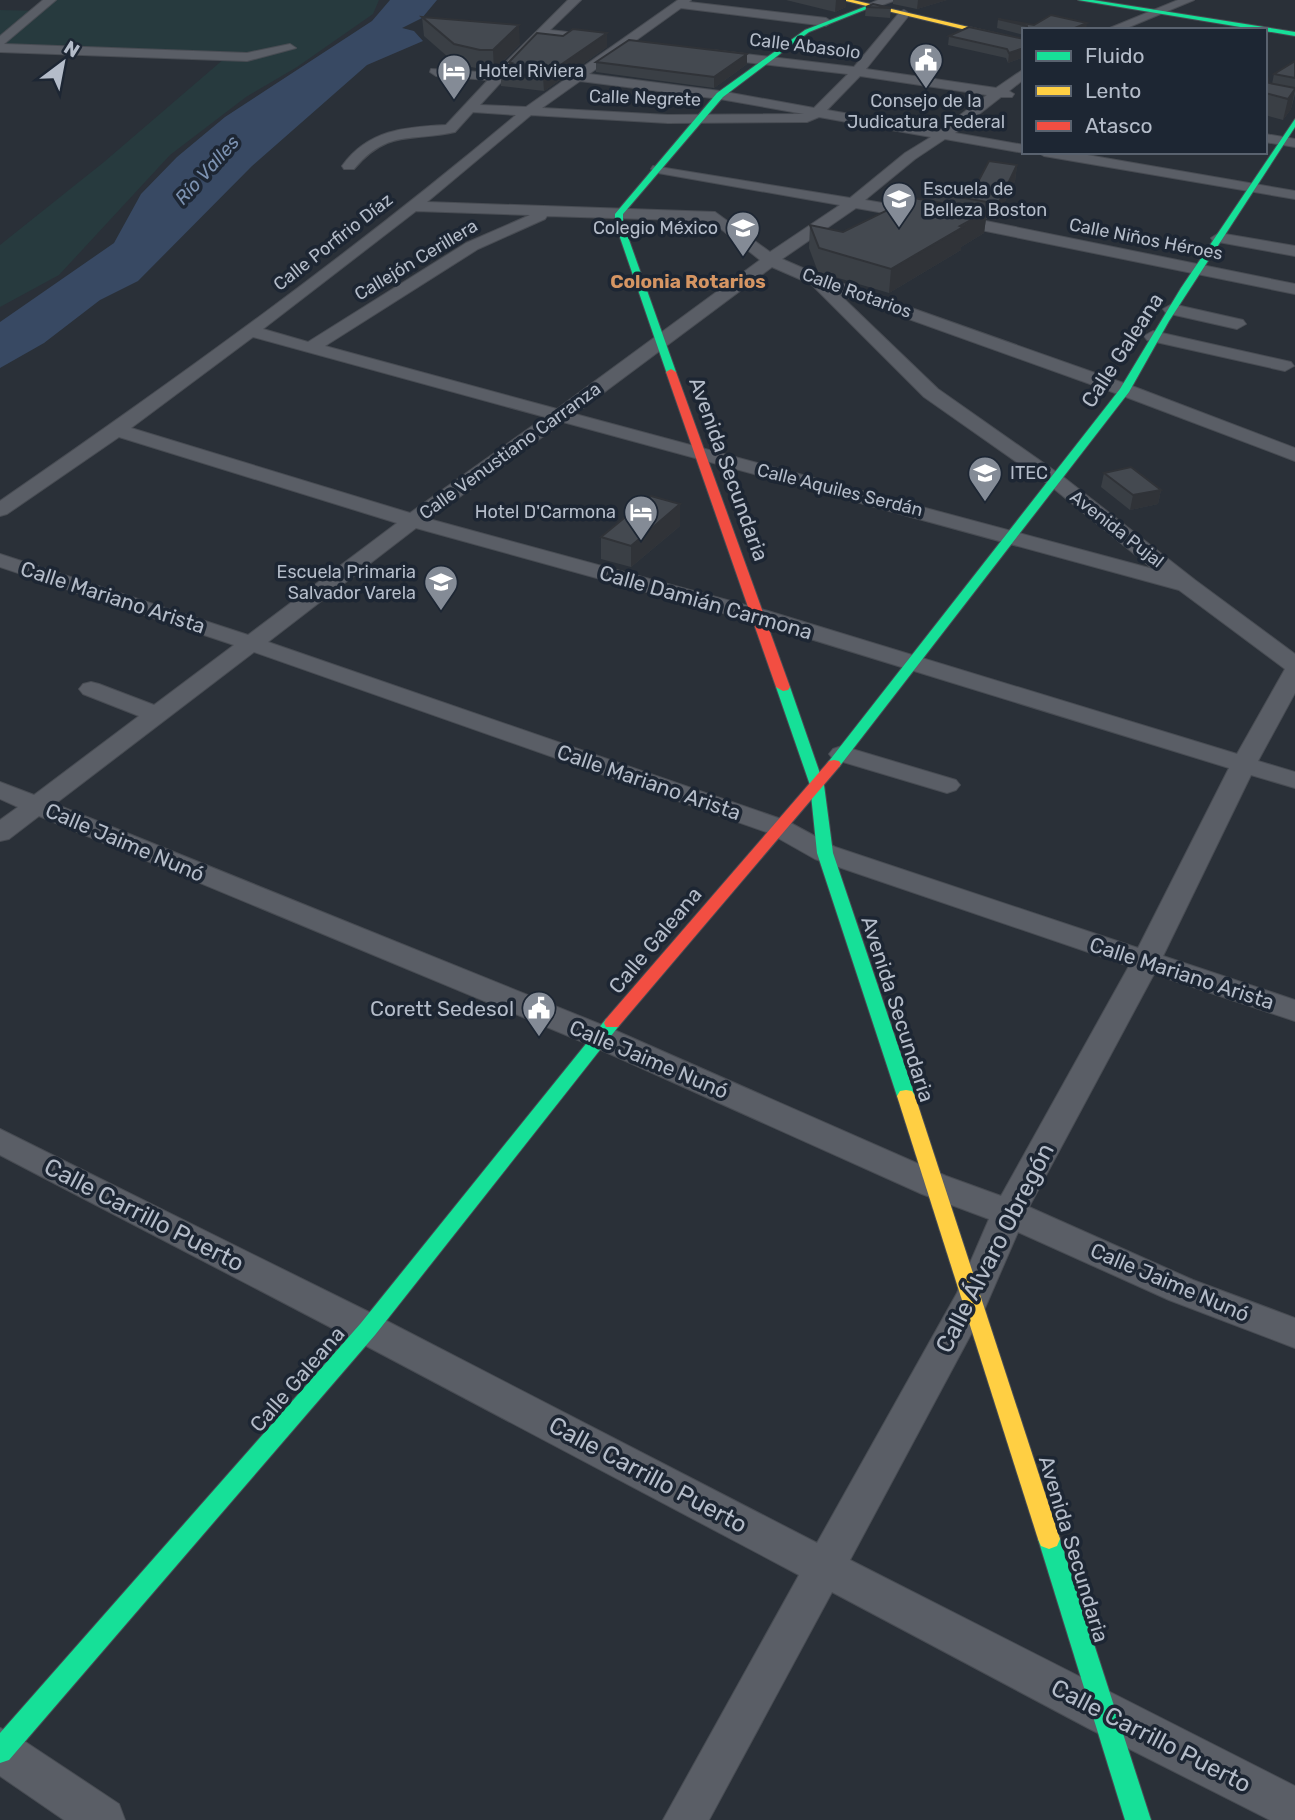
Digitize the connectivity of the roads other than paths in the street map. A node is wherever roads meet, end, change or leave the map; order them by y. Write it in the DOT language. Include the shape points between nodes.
graph roads {
  1 [pos="50,0"];
  2 [pos="575,0"];
  3 [pos="843,0"];
  4 [pos="890,0"];
  5 [pos="1081,0"];
  6 [pos="1188,0"];
  7 [pos="683,1"];
  8 [pos="871,6"];
  9 [pos="1159,12"];
  10 [pos="904,14"];
  11 [pos="826,22"];
  12 [pos="1116,28"];
  13 [pos="1263,28"];
  14 [pos="1267,29"];
  15 [pos="540,32"];
  16 [pos="1295,33"];
  17 [pos="0,42"];
  18 [pos="1022,42"];
  19 [pos="626,43"];
  20 [pos="650,46"];
  21 [pos="0,48"];
  22 [pos="290,48"];
  23 [pos="697,52"];
  24 [pos="247,57"];
  25 [pos="768,61"];
  26 [pos="263,67"];
  27 [pos="855,71"];
  28 [pos="436,72"];
  29 [pos="1022,74"];
  30 [pos="575,76"];
  31 [pos="498,77"];
  32 [pos="997,92"];
  33 [pos="720,95"];
  34 [pos="1022,97"];
  35 [pos="470,108"];
  36 [pos="526,113"];
  37 [pos="817,114"];
  38 [pos="701,120"];
  39 [pos="1295,121"];
  40 [pos="944,134"];
  41 [pos="1280,141"];
  42 [pos="1022,149"];
  43 [pos="1056,154"];
  44 [pos="349,166"];
  45 [pos="658,169"];
  46 [pos="1254,188"];
  47 [pos="1295,195"];
  48 [pos="854,202"];
  49 [pos="411,206"];
  50 [pos="546,213"];
  51 [pos="619,214"];
  52 [pos="1219,237"];
  53 [pos="1295,251"];
  54 [pos="771,260"];
  55 [pos="1200,270"];
  56 [pos="815,280"];
  57 [pos="1295,289"];
  58 [pos="1172,309"];
  59 [pos="1237,324"];
  60 [pos="250,331"];
  61 [pos="1153,336"];
  62 [pos="662,342"];
  63 [pos="310,348"];
  64 [pos="1285,366"];
  65 [pos="1125,390"];
  66 [pos="559,414"];
  67 [pos="116,430"];
  68 [pos="699,455"];
  69 [pos="1295,455"];
  70 [pos="1055,480"];
  71 [pos="0,510"];
  72 [pos="413,521"];
  73 [pos="1012,535"];
  74 [pos="0,560"];
  75 [pos="1187,585"];
  76 [pos="760,616"];
  77 [pos="253,644"];
  78 [pos="915,663"];
  79 [pos="1295,665"];
  80 [pos="1295,671"];
  81 [pos="91,689"];
  82 [pos="158,715"];
  83 [pos="842,754"];
  84 [pos="1243,765"];
  85 [pos="1295,780"];
  86 [pos="817,785"];
  87 [pos="947,785"];
  88 [pos="0,790"];
  89 [pos="40,805"];
  90 [pos="778,827"];
  91 [pos="0,833"];
  92 [pos="825,853"];
  93 [pos="1146,961"];
  94 [pos="1295,1011"];
  95 [pos="601,1037"];
  96 [pos="4,1149"];
  97 [pos="934,1185"];
  98 [pos="1009,1213"];
  99 [pos="973,1298"];
  100 [pos="368,1329"];
  101 [pos="1295,1333"];
  102 [pos="826,1568"];
  103 [pos="1103,1713"];
  104 [pos="0,1751"];
  105 [pos="1295,1809"];
  106 [pos="103,1820"];
  107 [pos="685,1820"];
  108 [pos="1138,1820"];
  1 -- 17 [label="street"];
  2 -- 15 [label="street"];
  3 -- 8 [label="street"];
  4 -- 8 [label="street"];
  5 -- 9 [label="street"];
  6 -- 9 [label="street"];
  7 -- 11 [label="street"];
  7 -- 19 [label="street, Calle Porfirio Díaz"];
  8 -- 10 [label="street"];
  8 -- 11 [label="street"];
  9 -- 12 [label="street"];
  9 -- 13 [label="street"];
  10 -- 18 [label="street"];
  10 -- 27 [label="street"];
  11 -- 25 [label="street"];
  14 -- 16 [label="street"];
  15 -- 19 [label="street"];
  15 -- 31 [label="street"];
  19 -- 20 [label="street"];
  19 -- 30 [label="street, Calle Porfirio Díaz"];
  21 -- 24 [label="street"];
  22 -- 24 [label="street"];
  23 -- 25 [label="street, Calle Abasolo"];
  24 -- 26 [label="street"];
  25 -- 27 [label="street, Calle Abasolo"];
  25 -- 33 [label="street"];
  27 -- 32 [label="street, Calle Abasolo"];
  27 -- 37 [label="street"];
  28 -- 31 [label="street"];
  29 -- 32 [label="street, Calle Venustiano Carranza"];
  30 -- 33 [label="street, Calle Negrete"];
  30 -- 36 [label="street, Calle Porfirio Díaz"];
  31 -- 35 [label="street"];
  32 -- 34 [label="street, Calle Abasolo"];
  32 -- 40 [label="street, Calle Venustiano Carranza"];
  33 -- 37 [label="street, Calle Negrete"];
  33 -- 38 [label="street"];
  35 -- 36 [label="street, Calle Negrete"];
  35 -- 44 [label="street" via="450,129 392,134 366,145"];
  36 -- 38 [label="street, Calle Negrete"];
  36 -- 49 [label="street, Calle Porfirio Díaz"];
  37 -- 38 [label="street, Calle Negrete"];
  37 -- 40 [label="street, Calle Negrete"];
  38 -- 45 [label="street"];
  39 -- 41 [label="street, Calle Galeana"];
  40 -- 42 [label="street, Calle Negrete"];
  40 -- 48 [label="street, Calle Venustiano Carranza"];
  41 -- 46 [label="street, Calle Galeana"];
  43 -- 46 [label="street"];
  45 -- 48 [label="street, Calle Niños Héroes"];
  45 -- 51 [label="street"];
  46 -- 47 [label="street"];
  46 -- 52 [label="street, Calle Galeana"];
  48 -- 54 [label="street, Calle Venustiano Carranza"];
  48 -- 55 [label="street, Calle Niños Héroes"];
  49 -- 50 [label="street, Calle Rotarios"];
  49 -- 60 [label="street, Calle Porfirio Díaz"];
  50 -- 51 [label="street, Calle Rotarios"];
  50 -- 63 [label="street, Callejón Cerillera" via="472,246"];
  51 -- 54 [label="street, Calle Rotarios" via="715,217"];
  51 -- 62 [label="street, Avenida Secundaria"];
  52 -- 53 [label="street"];
  52 -- 55 [label="street, Calle Galeana"];
  54 -- 56 [label="street, Calle Rotarios"];
  54 -- 62 [label="street, Calle Venustiano Carranza"];
  55 -- 57 [label="street, Calle Niños Héroes"];
  55 -- 58 [label="street, Calle Galeana"];
  56 -- 65 [label="street, Calle Rotarios"];
  56 -- 70 [label="street, Avenida Pujal" via="931,393"];
  58 -- 59 [label="street"];
  58 -- 61 [label="street, Calle Galeana"];
  60 -- 63 [label="street, Calle Aquiles Serdán"];
  60 -- 67 [label="street, Calle Porfirio Díaz"];
  61 -- 64 [label="street"];
  61 -- 65 [label="street, Calle Galeana"];
  62 -- 66 [label="street, Calle Venustiano Carranza"];
  62 -- 68 [label="street, Avenida Secundaria"];
  63 -- 66 [label="street, Calle Aquiles Serdán"];
  65 -- 69 [label="street, Calle Rotarios"];
  65 -- 70 [label="street, Calle Galeana"];
  66 -- 68 [label="street, Calle Aquiles Serdán"];
  66 -- 72 [label="street, Calle Venustiano Carranza"];
  67 -- 71 [label="street, Calle Porfirio Díaz"];
  67 -- 72 [label="street, Calle Damián Carmona"];
  68 -- 73 [label="street, Calle Aquiles Serdán"];
  68 -- 76 [label="street, Avenida Secundaria"];
  70 -- 73 [label="street, Calle Galeana"];
  70 -- 75 [label="street, Avenida Pujal"];
  72 -- 76 [label="street, Calle Damián Carmona"];
  72 -- 77 [label="street, Calle Venustiano Carranza"];
  73 -- 75 [label="street, Calle Aquiles Serdán"];
  73 -- 78 [label="street, Calle Galeana"];
  74 -- 77 [label="street, Calle Mariano Arista"];
  75 -- 79 [label="street, Avenida Pujal"];
  76 -- 78 [label="street, Calle Damián Carmona"];
  76 -- 86 [label="street, Avenida Secundaria"];
  77 -- 82 [label="street, Calle Venustiano Carranza"];
  77 -- 90 [label="street, Calle Mariano Arista"];
  78 -- 83 [label="street, Calle Galeana"];
  78 -- 84 [label="street, Calle Damián Carmona"];
  80 -- 84 [label="street, Calle Álvaro Obregón"];
  81 -- 82 [label="street"];
  82 -- 89 [label="street, Calle Venustiano Carranza"];
  83 -- 86 [label="street, Calle Galeana"];
  83 -- 87 [label="street"];
  84 -- 85 [label="street, Calle Damián Carmona"];
  84 -- 93 [label="street, Calle Álvaro Obregón"];
  86 -- 90 [label="street, Calle Galeana"];
  86 -- 92 [label="street, Avenida Secundaria"];
  88 -- 89 [label="street, Calle Jaime Nunó"];
  89 -- 91 [label="street, Calle Venustiano Carranza"];
  89 -- 95 [label="street, Calle Jaime Nunó"];
  90 -- 92 [label="street, Calle Mariano Arista"];
  90 -- 95 [label="street, Calle Galeana"];
  92 -- 93 [label="street, Calle Mariano Arista"];
  92 -- 97 [label="street, Avenida Secundaria"];
  93 -- 94 [label="street, Calle Mariano Arista"];
  93 -- 98 [label="street, Calle Álvaro Obregón"];
  95 -- 97 [label="street, Calle Jaime Nunó"];
  95 -- 100 [label="street, Calle Galeana"];
  96 -- 100 [label="street, Calle Carrillo Puerto"];
  97 -- 98 [label="street, Calle Jaime Nunó"];
  97 -- 99 [label="street, Avenida Secundaria"];
  98 -- 99 [label="street, Calle Álvaro Obregón"];
  98 -- 101 [label="street, Calle Jaime Nunó" via="1181,1290"];
  99 -- 102 [label="street, Calle Álvaro Obregón"];
  99 -- 103 [label="street, Avenida Secundaria"];
  100 -- 102 [label="street, Calle Carrillo Puerto"];
  100 -- 104 [label="street, Calle Galeana"];
  102 -- 103 [label="street, Calle Carrillo Puerto"];
  102 -- 107 [label="street, Calle Álvaro Obregón"];
  103 -- 105 [label="street, Calle Carrillo Puerto"];
  103 -- 108 [label="street, Avenida Secundaria"];
  104 -- 106 [label="street"];
}
